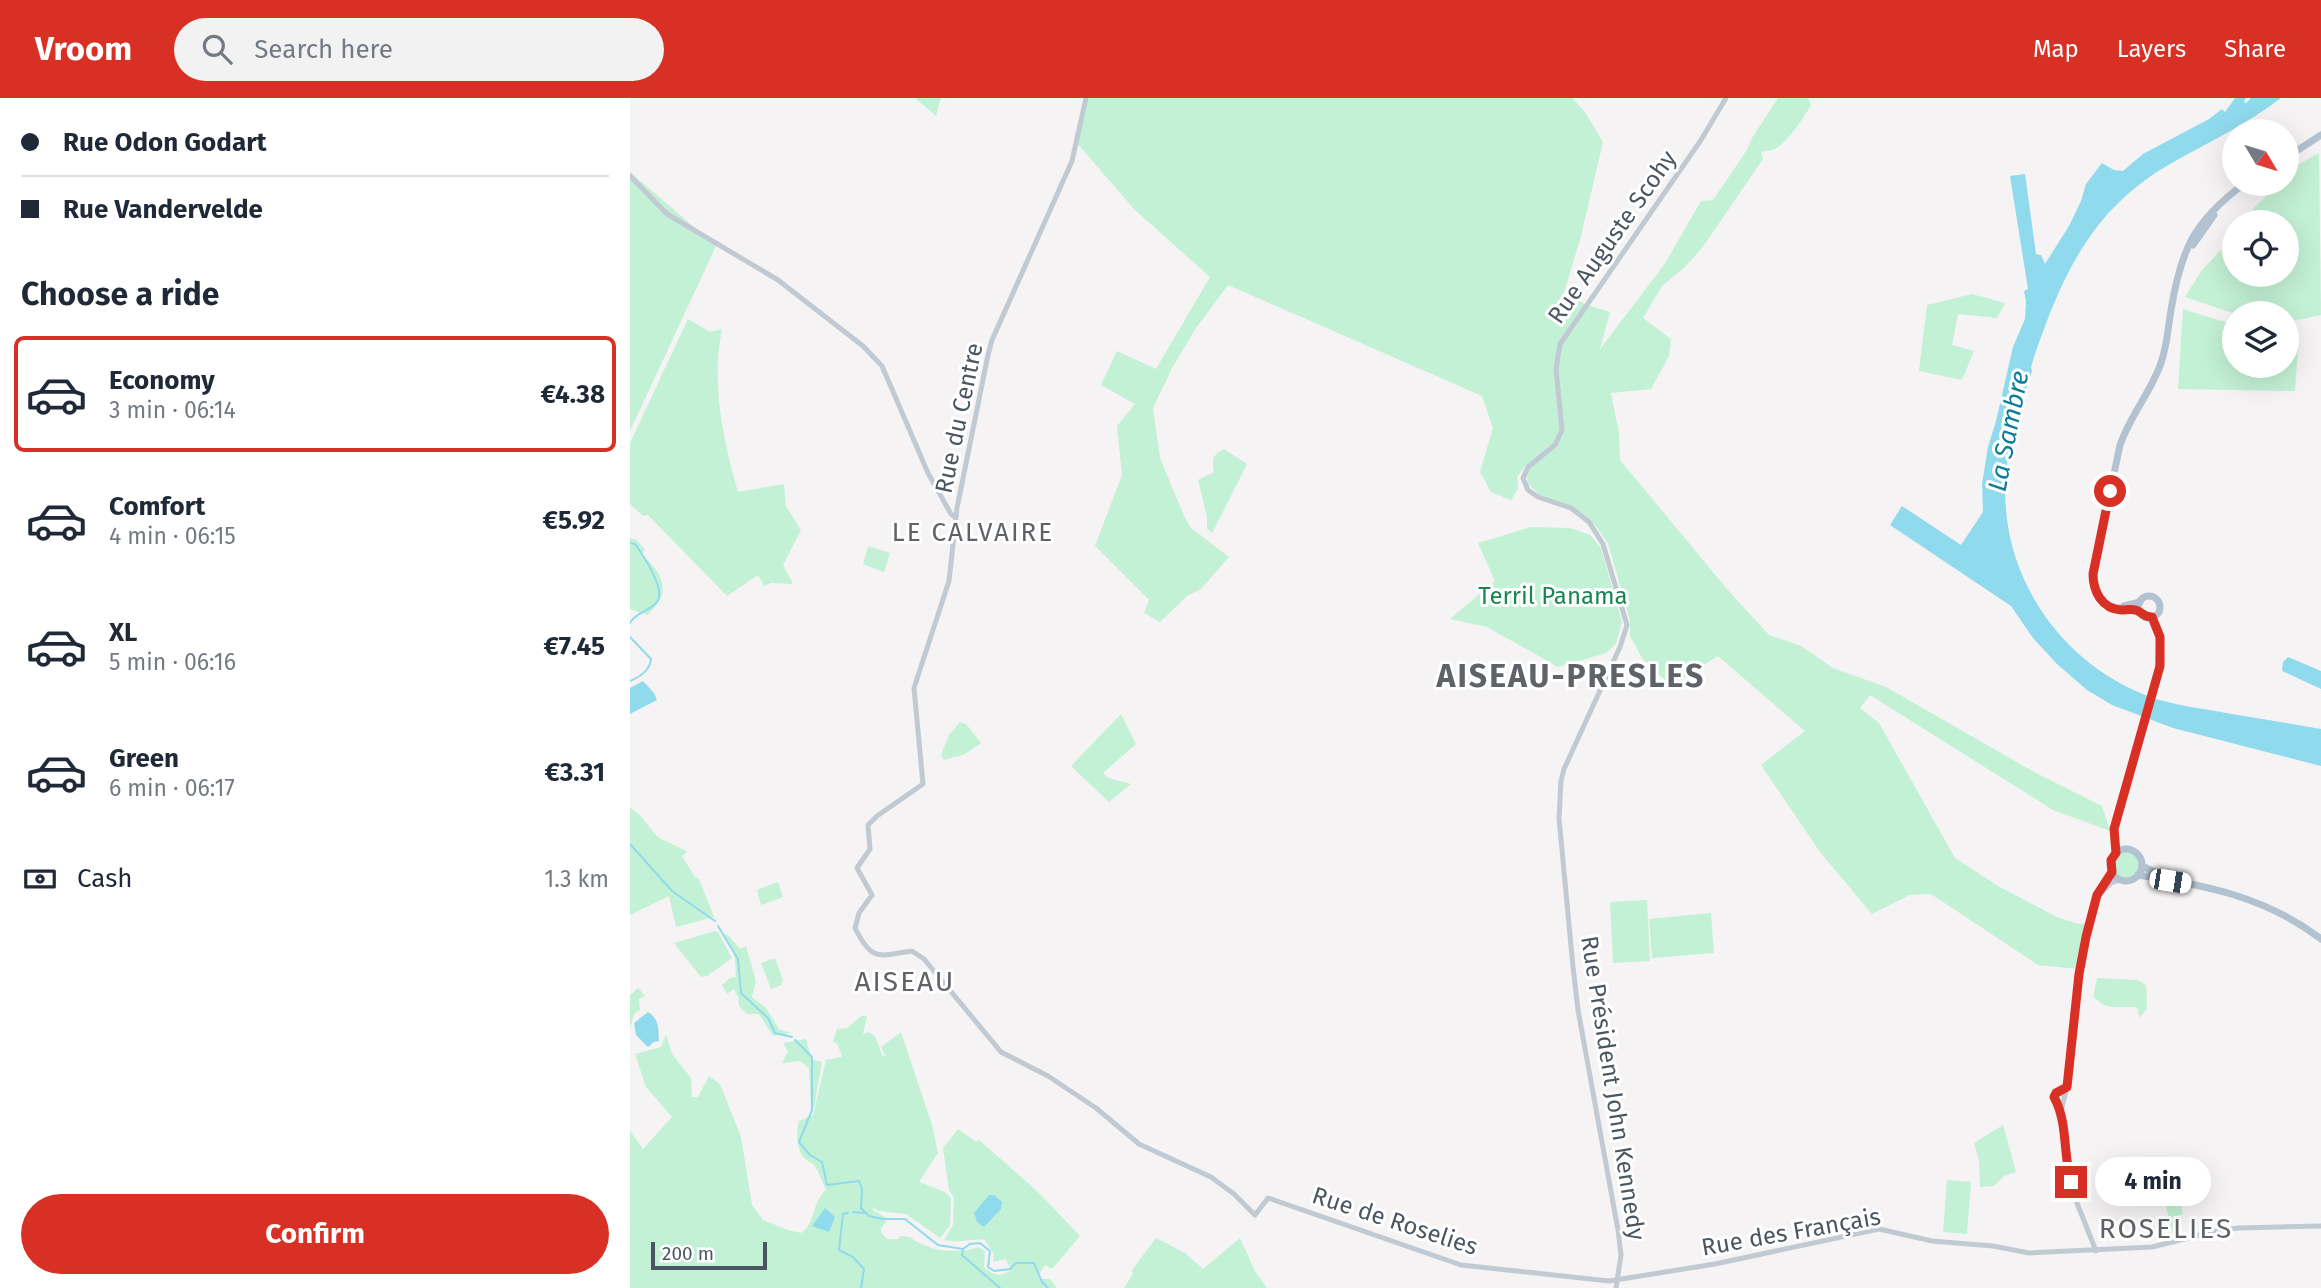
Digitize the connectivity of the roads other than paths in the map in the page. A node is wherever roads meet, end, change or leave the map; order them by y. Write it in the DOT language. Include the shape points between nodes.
graph roads {
  1 [pos="1086,98"];
  2 [pos="1726,98"];
  3 [pos="2321,132"];
  4 [pos="2300,146"];
  5 [pos="630,176"];
  6 [pos="2229,196"];
  7 [pos="2236,196"];
  8 [pos="956,517"];
  9 [pos="1585,517"];
  10 [pos="2140,602"];
  11 [pos="2140,611"];
  12 [pos="2152,617"];
  13 [pos="2117,821"];
  14 [pos="2126,849"];
  15 [pos="2116,853"];
  16 [pos="2140,870"];
  17 [pos="2112,872"];
  18 [pos="2120,880"];
  19 [pos="2095,904"];
  20 [pos="2321,934"];
  21 [pos="2321,939"];
  22 [pos="1255,1215"];
  23 [pos="2321,1226"];
  24 [pos="2096,1251"];
  25 [pos="1618,1280"];
  26 [pos="1616,1288"];
  1 -- 8 [label="street, Rue du Centre" via="1072,161 992,340"];
  2 -- 9 [label="street, Rue Auguste Scohy" via="1560,344 1556,369 1562,430 1555,445 1528,467 1522,478 1538,497"];
  3 -- 4 [label="main road"];
  5 -- 8 [label="street" via="667,215 778,280 863,346 882,366 928,473"];
  6 -- 11 [label="main road" via="2204,220 2186,250 2160,365 2120,445 2093,585 2105,604"];
  7 -- 10 [label="main road" via="2218,210 2185,262 2164,366 2123,447 2097,586 2110,603 2130,606"];
  8 -- 22 [label="street, Rue du Centre" via="949,581 914,688 923,784 868,825 870,849 857,868 872,895 855,928 876,956 912,951 924,959 1001,1052 1096,1108 1139,1144 1211,1177"];
  9 -- 25 [label="street, Rue Président John Kennedy" via="1603,544 1627,625 1564,769 1559,818 1578,1010 1618,1230"];
  10 -- 11 [label="main road"];
  10 -- 12 [label="main road" via="2147,596 2158,601 2159,611"];
  11 -- 12 [label="main road"];
  12 -- 13 [label="main road" via="2161,646 2155,687"];
  13 -- 14 [label="main road" via="2118,838"];
  13 -- 15 [label="main road" via="2113,832"];
  14 -- 15 [label="main road"];
  14 -- 16 [label="main road" via="2138,854"];
  15 -- 17 [label="main road"];
  16 -- 18 [label="main road" via="2130,880"];
  16 -- 20 [label="main road" via="2250,895"];
  16 -- 21 [label="main road" via="2249,898"];
  17 -- 18 [label="main road"];
  17 -- 19 [label="street"];
  18 -- 19 [label="street" via="2106,887"];
  19 -- 24 [label="street" via="2079,974 2061,1111 2066,1167"];
  22 -- 25 [label="street, Rue de Roselies" via="1268,1198 1461,1265"];
  23 -- 24 [label="street, Rue des Français" via="2221,1230 2152,1247"];
  24 -- 25 [label="street, Rue des Français" via="2029,1253 1879,1229"];
  25 -- 26 [label="street, Rue Président John Kennedy"];
}
